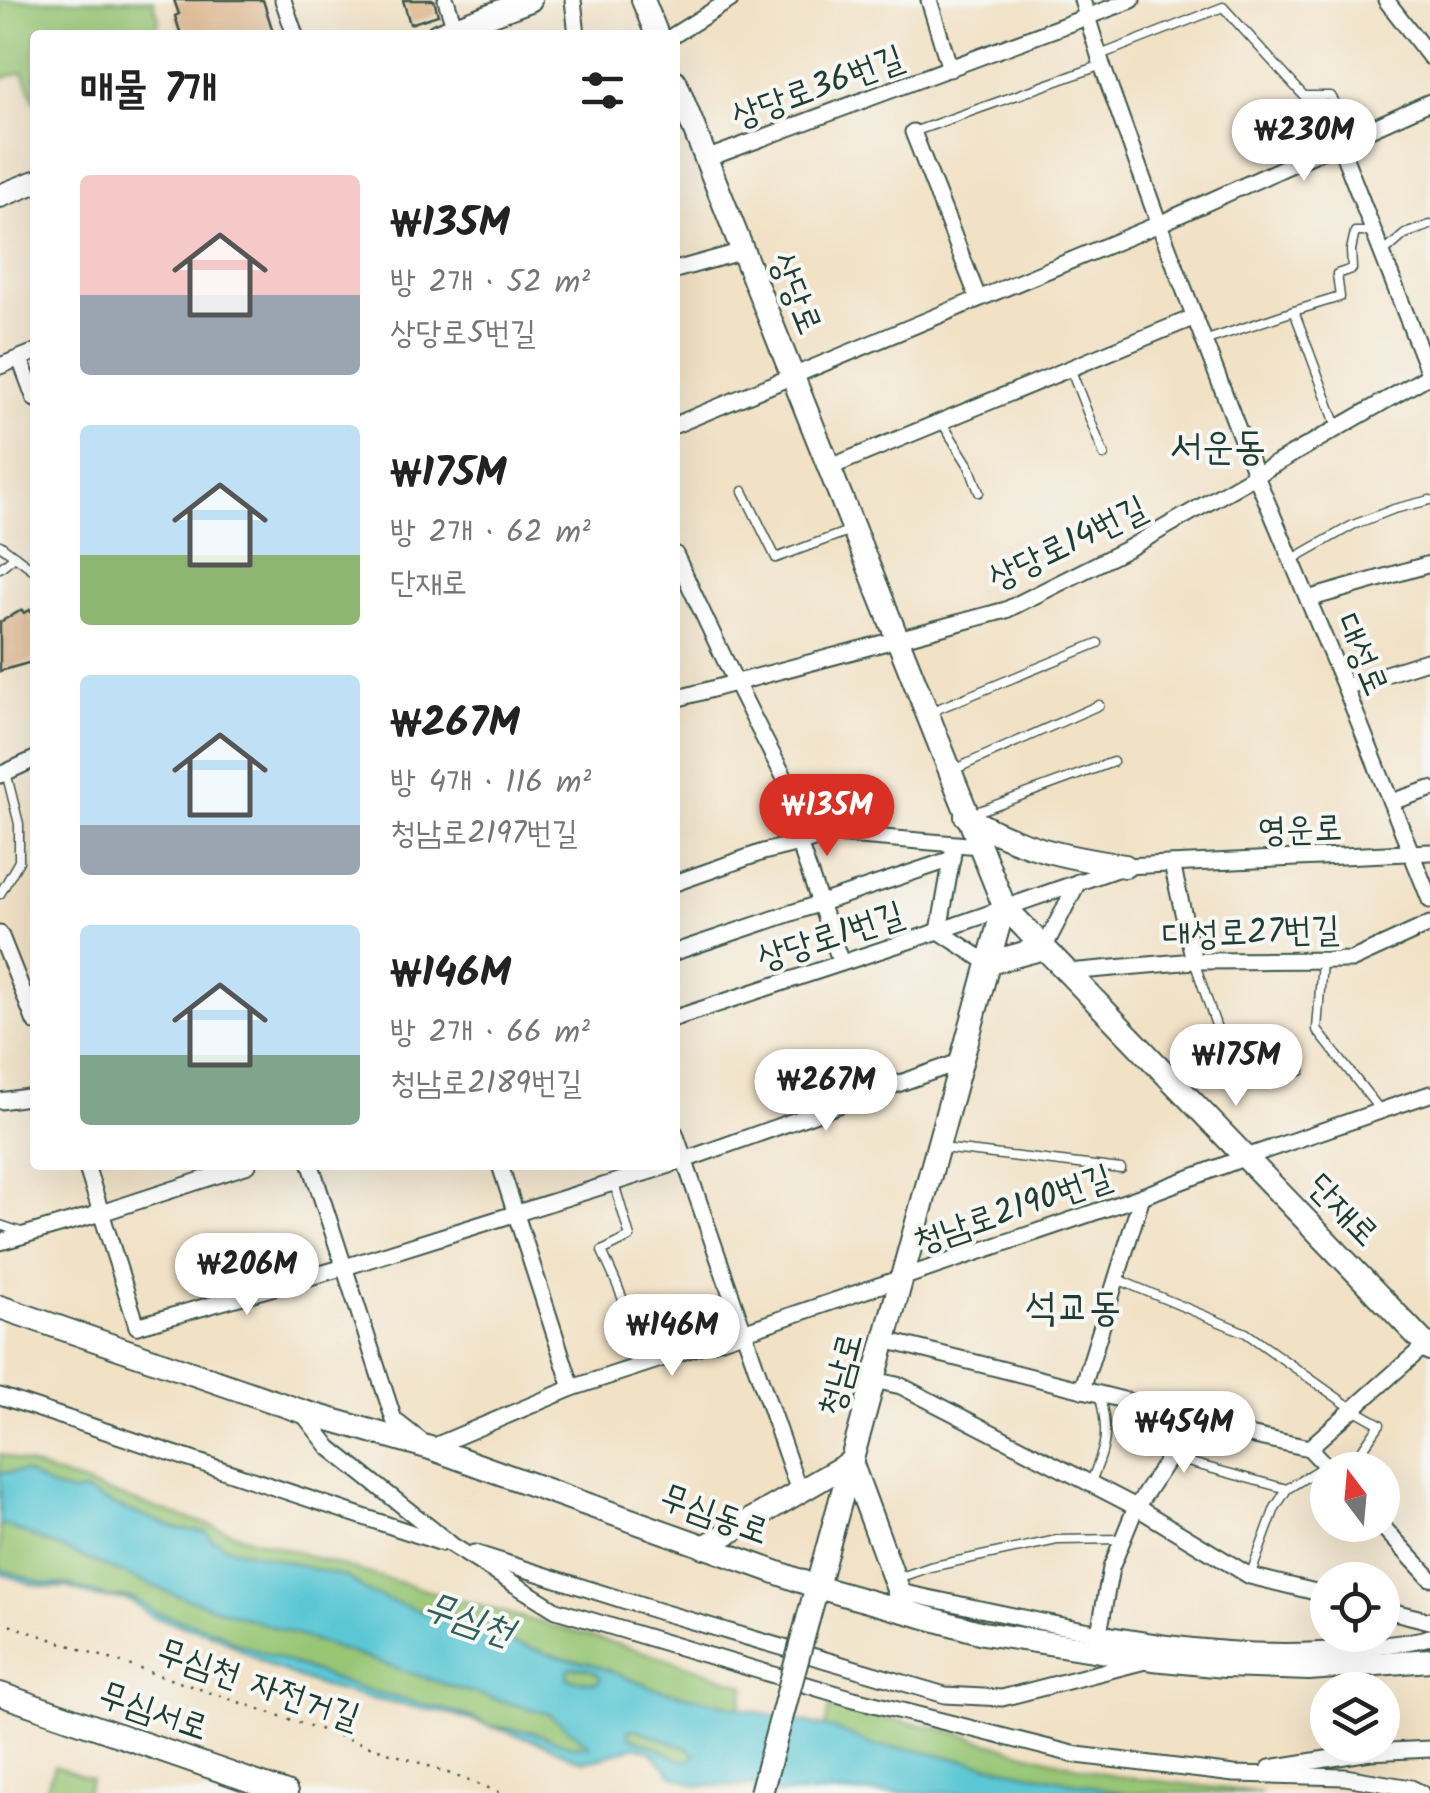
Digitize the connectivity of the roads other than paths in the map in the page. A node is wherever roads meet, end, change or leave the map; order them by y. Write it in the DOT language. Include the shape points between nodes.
graph roads {
  1 [pos="283,0"];
  2 [pos="446,0"];
  3 [pos="530,0"];
  4 [pos="573,0"];
  5 [pos="643,0"];
  6 [pos="730,0"];
  7 [pos="929,0"];
  8 [pos="1082,0"];
  9 [pos="1132,0"];
  10 [pos="1386,0"];
  11 [pos="1089,16"];
  12 [pos="293,30"];
  13 [pos="450,30"];
  14 [pos="457,30"];
  15 [pos="576,30"];
  16 [pos="655,30"];
  17 [pos="680,31"];
  18 [pos="1430,58"];
  19 [pos="1101,60"];
  20 [pos="950,69"];
  21 [pos="680,94"];
  22 [pos="1430,102"];
  23 [pos="913,132"];
  24 [pos="1346,140"];
  25 [pos="706,159"];
  26 [pos="30,184"];
  27 [pos="0,196"];
  28 [pos="1159,224"];
  29 [pos="1430,225"];
  30 [pos="1374,232"];
  31 [pos="742,251"];
  32 [pos="1382,254"];
  33 [pos="680,269"];
  34 [pos="978,298"];
  35 [pos="1294,311"];
  36 [pos="1195,317"];
  37 [pos="1204,341"];
  38 [pos="28,356"];
  39 [pos="0,365"];
  40 [pos="1070,368"];
  41 [pos="792,375"];
  42 [pos="1430,376"];
  43 [pos="940,421"];
  44 [pos="680,423"];
  45 [pos="1338,429"];
  46 [pos="1104,455"];
  47 [pos="828,468"];
  48 [pos="1256,476"];
  49 [pos="743,491"];
  50 [pos="980,492"];
  51 [pos="1430,500"];
  52 [pos="853,530"];
  53 [pos="0,545"];
  54 [pos="16,556"];
  55 [pos="1292,560"];
  56 [pos="1430,564"];
  57 [pos="680,565"];
  58 [pos="30,567"];
  59 [pos="0,568"];
  60 [pos="1308,598"];
  61 [pos="897,640"];
  62 [pos="1098,643"];
  63 [pos="1430,660"];
  64 [pos="734,683"];
  65 [pos="1345,687"];
  66 [pos="680,698"];
  67 [pos="1099,704"];
  68 [pos="926,714"];
  69 [pos="30,760"];
  70 [pos="1113,762"];
  71 [pos="949,772"];
  72 [pos="3,774"];
  73 [pos="1430,788"];
  74 [pos="1391,802"];
  75 [pos="966,816"];
  76 [pos="818,838"];
  77 [pos="799,843"];
  78 [pos="980,846"];
  79 [pos="953,851"];
  80 [pos="1430,852"];
  81 [pos="1412,854"];
  82 [pos="1172,864"];
  83 [pos="1125,866"];
  84 [pos="680,881"];
  85 [pos="1078,882"];
  86 [pos="0,894"];
  87 [pos="1430,900"];
  88 [pos="820,902"];
  89 [pos="1004,906"];
  90 [pos="1430,924"];
  91 [pos="939,931"];
  92 [pos="0,934"];
  93 [pos="1044,948"];
  94 [pos="680,950"];
  95 [pos="1194,961"];
  96 [pos="1322,961"];
  97 [pos="841,963"];
  98 [pos="988,963"];
  99 [pos="1068,972"];
  100 [pos="30,1009"];
  101 [pos="680,1016"];
  102 [pos="962,1061"];
  103 [pos="1301,1071"];
  104 [pos="1430,1094"];
  105 [pos="30,1097"];
  106 [pos="0,1101"];
  107 [pos="1380,1110"];
  108 [pos="938,1148"];
  109 [pos="1246,1157"];
  110 [pos="680,1162"];
  111 [pos="88,1170"];
  112 [pos="233,1170"];
  113 [pos="314,1170"];
  114 [pos="502,1170"];
  115 [pos="654,1170"];
  116 [pos="679,1170"];
  117 [pos="1121,1170"];
  118 [pos="614,1183"];
  119 [pos="1142,1196"];
  120 [pos="101,1213"];
  121 [pos="517,1214"];
  122 [pos="0,1225"];
  123 [pos="28,1234"];
  124 [pos="0,1242"];
  125 [pos="344,1267"];
  126 [pos="902,1278"];
  127 [pos="1117,1279"];
  128 [pos="0,1308"];
  129 [pos="0,1318"];
  130 [pos="36,1320"];
  131 [pos="137,1326"];
  132 [pos="743,1332"];
  133 [pos="885,1340"];
  134 [pos="1428,1344"];
  135 [pos="128,1351"];
  136 [pos="633,1368"];
  137 [pos="874,1380"];
  138 [pos="572,1388"];
  139 [pos="1090,1392"];
  140 [pos="0,1396"];
  141 [pos="1353,1409"];
  142 [pos="302,1411"];
  143 [pos="1194,1420"];
  144 [pos="430,1448"];
  145 [pos="1309,1448"];
  146 [pos="1313,1452"];
  147 [pos="1361,1452"];
  148 [pos="1169,1457"];
  149 [pos="851,1462"];
  150 [pos="1310,1477"];
  151 [pos="1090,1484"];
  152 [pos="1286,1489"];
  153 [pos="800,1490"];
  154 [pos="1136,1507"];
  155 [pos="1123,1539"];
  156 [pos="1397,1542"];
  157 [pos="454,1546"];
  158 [pos="704,1547"];
  159 [pos="1250,1576"];
  160 [pos="1430,1578"];
  161 [pos="817,1587"];
  162 [pos="1310,1591"];
  163 [pos="900,1594"];
  164 [pos="1400,1614"];
  165 [pos="1430,1621"];
  166 [pos="1098,1632"];
  167 [pos="1430,1636"];
  168 [pos="1152,1659"];
  169 [pos="1430,1660"];
  170 [pos="0,1694"];
  171 [pos="1430,1749"];
  172 [pos="1234,1774"];
  173 [pos="1416,1791"];
  174 [pos="286,1793"];
  175 [pos="761,1793"];
  1 -- 12 [label="street"];
  2 -- 13 [label="street"];
  3 -- 14 [label="street"];
  4 -- 15 [label="street"];
  5 -- 16 [label="street"];
  6 -- 17 [label="street"];
  7 -- 20 [label="street, 상당로36번길"];
  8 -- 11 [label="street, 대성로"];
  9 -- 11 [label="street, 상당로36번길"];
  10 -- 18 [label="street"];
  11 -- 19 [label="street, 대성로"];
  11 -- 20 [label="street, 상당로36번길"];
  19 -- 23 [label="lane"];
  19 -- 24 [label="lane" via="1223,8 1304,96 1331,96"];
  19 -- 28 [label="street, 대성로"];
  20 -- 25 [label="street, 상당로36번길"];
  21 -- 25 [label="street, 상당로"];
  22 -- 24 [label="street"];
  23 -- 34 [label="street"];
  24 -- 28 [label="street"];
  24 -- 30 [label="street"];
  25 -- 31 [label="street, 상당로"];
  26 -- 27 [label="street"];
  28 -- 34 [label="street"];
  28 -- 36 [label="street, 대성로"];
  29 -- 32 [label="lane" via="1405,234"];
  30 -- 32 [label="street"];
  30 -- 35 [label="lane" via="1355,232 1352,269 1337,274 1340,297"];
  31 -- 33 [label="street"];
  31 -- 41 [label="street, 상당로"];
  32 -- 42 [label="street"];
  34 -- 41 [label="street"];
  35 -- 37 [label="lane"];
  35 -- 45 [label="lane"];
  36 -- 37 [label="street, 대성로"];
  36 -- 40 [label="street"];
  37 -- 48 [label="street, 대성로"];
  38 -- 39 [label="street"];
  40 -- 43 [label="street"];
  40 -- 46 [label="lane"];
  41 -- 44 [label="street"];
  41 -- 47 [label="street, 상당로"];
  42 -- 45 [label="street, 상당로14번길"];
  43 -- 47 [label="street"];
  43 -- 50 [label="lane"];
  45 -- 48 [label="street, 상당로14번길"];
  47 -- 52 [label="street, 상당로"];
  48 -- 55 [label="street, 대성로"];
  48 -- 61 [label="street, 상당로14번길" via="1006,610"];
  49 -- 52 [label="lane" via="776,558"];
  51 -- 55 [label="lane" via="1353,525"];
  52 -- 61 [label="street, 상당로"];
  53 -- 54 [label="lane"];
  54 -- 58 [label="lane"];
  54 -- 59 [label="lane"];
  55 -- 60 [label="street, 대성로"];
  56 -- 60 [label="street, 대성로"];
  57 -- 64 [label="street"];
  60 -- 65 [label="street, 대성로"];
  61 -- 64 [label="street, 상당로14번길"];
  61 -- 68 [label="street, 상당로"];
  62 -- 68 [label="lane"];
  63 -- 65 [label="street"];
  64 -- 66 [label="street, 상당로14번길"];
  64 -- 76 [label="street"];
  65 -- 74 [label="street, 대성로"];
  67 -- 71 [label="lane"];
  68 -- 71 [label="street, 상당로"];
  69 -- 72 [label="street"];
  70 -- 75 [label="lane"];
  71 -- 75 [label="street, 상당로"];
  72 -- 86 [label="lane" via="20,824 19,861"];
  73 -- 74 [label="street"];
  74 -- 81 [label="street, 대성로"];
  75 -- 78 [label="street, 상당로"];
  75 -- 83 [label="street" via="1053,854"];
  76 -- 77 [label="street"];
  76 -- 79 [label="street" via="835,834"];
  77 -- 84 [label="street"];
  77 -- 88 [label="street"];
  78 -- 79 [label="street"];
  78 -- 89 [label="street, 상당로"];
  79 -- 88 [label="street"];
  79 -- 91 [label="street"];
  80 -- 81 [label="street, 영운로"];
  81 -- 82 [label="street, 영운로"];
  81 -- 87 [label="street, 대성로"];
  82 -- 83 [label="street, 영운로"];
  82 -- 95 [label="street"];
  83 -- 85 [label="street, 영운로"];
  85 -- 89 [label="street, 영운로"];
  85 -- 93 [label="street"];
  88 -- 94 [label="street"];
  88 -- 97 [label="street"];
  89 -- 91 [label="street, 상당로1번길"];
  89 -- 93 [label="street, 단재로"];
  89 -- 98 [label="street, 청남로"];
  90 -- 96 [label="street, 대성로27번길" via="1351,960"];
  91 -- 97 [label="street, 상당로1번길"];
  91 -- 98 [label="street"];
  92 -- 100 [label="street"];
  93 -- 98 [label="street"];
  93 -- 99 [label="street, 단재로"];
  95 -- 96 [label="street, 대성로27번길"];
  95 -- 99 [label="street, 대성로27번길"];
  95 -- 103 [label="lane" via="1223,1046"];
  96 -- 107 [label="lane" via="1317,1030"];
  97 -- 101 [label="street, 상당로1번길"];
  98 -- 102 [label="street, 청남로"];
  99 -- 109 [label="street, 단재로"];
  102 -- 108 [label="street, 청남로"];
  102 -- 110 [label="street"];
  104 -- 107 [label="street, 청남로2190번길"];
  105 -- 106 [label="street"];
  107 -- 109 [label="street, 청남로2190번길"];
  108 -- 117 [label="lane"];
  108 -- 126 [label="street, 청남로"];
  109 -- 119 [label="street, 청남로2190번길"];
  109 -- 134 [label="street, 단재로"];
  111 -- 120 [label="street"];
  112 -- 120 [label="street"];
  113 -- 125 [label="street"];
  114 -- 121 [label="street"];
  115 -- 118 [label="street"];
  116 -- 132 [label="street"];
  118 -- 121 [label="street"];
  118 -- 136 [label="lane" via="630,1237 602,1251 627,1306"];
  119 -- 126 [label="street, 청남로2190번길"];
  119 -- 127 [label="street, 청남로2190번길"];
  120 -- 123 [label="street"];
  120 -- 131 [label="street"];
  121 -- 125 [label="street"];
  121 -- 138 [label="street"];
  122 -- 123 [label="lane"];
  123 -- 124 [label="street"];
  125 -- 131 [label="street"];
  125 -- 144 [label="street" via="394,1420"];
  126 -- 132 [label="street, 청남로2190번길"];
  126 -- 133 [label="street, 청남로"];
  127 -- 139 [label="street, 청남로2190번길"];
  127 -- 141 [label="lane" via="1246,1333"];
  128 -- 130 [label="street, 무심동로"];
  129 -- 130 [label="street"];
  130 -- 135 [label="street, 무심동로"];
  131 -- 135 [label="street"];
  132 -- 136 [label="street, 청남로2190번길"];
  132 -- 153 [label="street"];
  133 -- 137 [label="street, 청남로"];
  133 -- 139 [label="street"];
  134 -- 141 [label="street, 단재로"];
  135 -- 142 [label="street, 무심동로"];
  136 -- 138 [label="street, 청남로2190번길"];
  137 -- 149 [label="street, 청남로"];
  137 -- 151 [label="street" via="901,1386"];
  138 -- 144 [label="street, 청남로2190번길"];
  139 -- 143 [label="street"];
  139 -- 151 [label="lane" via="1106,1420 1105,1449"];
  140 -- 157 [label="street"];
  141 -- 145 [label="street, 단재로"];
  141 -- 147 [label="lane" via="1380,1424"];
  142 -- 144 [label="street, 무심동로"];
  142 -- 157 [label="street" via="330,1448"];
  143 -- 145 [label="street"];
  143 -- 148 [label="street"];
  144 -- 158 [label="street, 무심동로"];
  145 -- 146 [label="street"];
  148 -- 152 [label="lane"];
  148 -- 154 [label="street"];
  149 -- 153 [label="street"];
  149 -- 161 [label="street, 청남로"];
  149 -- 163 [label="street"];
  150 -- 152 [label="lane"];
  151 -- 154 [label="street"];
  152 -- 159 [label="lane"];
  153 -- 158 [label="street"];
  154 -- 155 [label="street"];
  154 -- 159 [label="street"];
  155 -- 163 [label="lane" via="1056,1540 930,1567"];
  155 -- 166 [label="street"];
  156 -- 160 [label="street"];
  157 -- 168 [label="street" via="945,1695 1002,1698"];
  157 -- 172 [label="street" via="556,1610 854,1699 1077,1755"];
  158 -- 161 [label="street, 무심동로"];
  159 -- 162 [label="street"];
  161 -- 163 [label="street, 무심동로"];
  161 -- 175 [label="street, 청남로, bridge"];
  163 -- 166 [label="street, 무심동로"];
  163 -- 168 [label="street, 무심동로" via="983,1633"];
  164 -- 165 [label="street"];
  166 -- 167 [label="street, 무심동로" via="1252,1652 1313,1652"];
  168 -- 169 [label="street, 무심동로" via="1309,1668"];
  170 -- 174 [label="street, 무심서로"];
  171 -- 172 [label="street"];
  172 -- 173 [label="street" via="1345,1777"];
}
